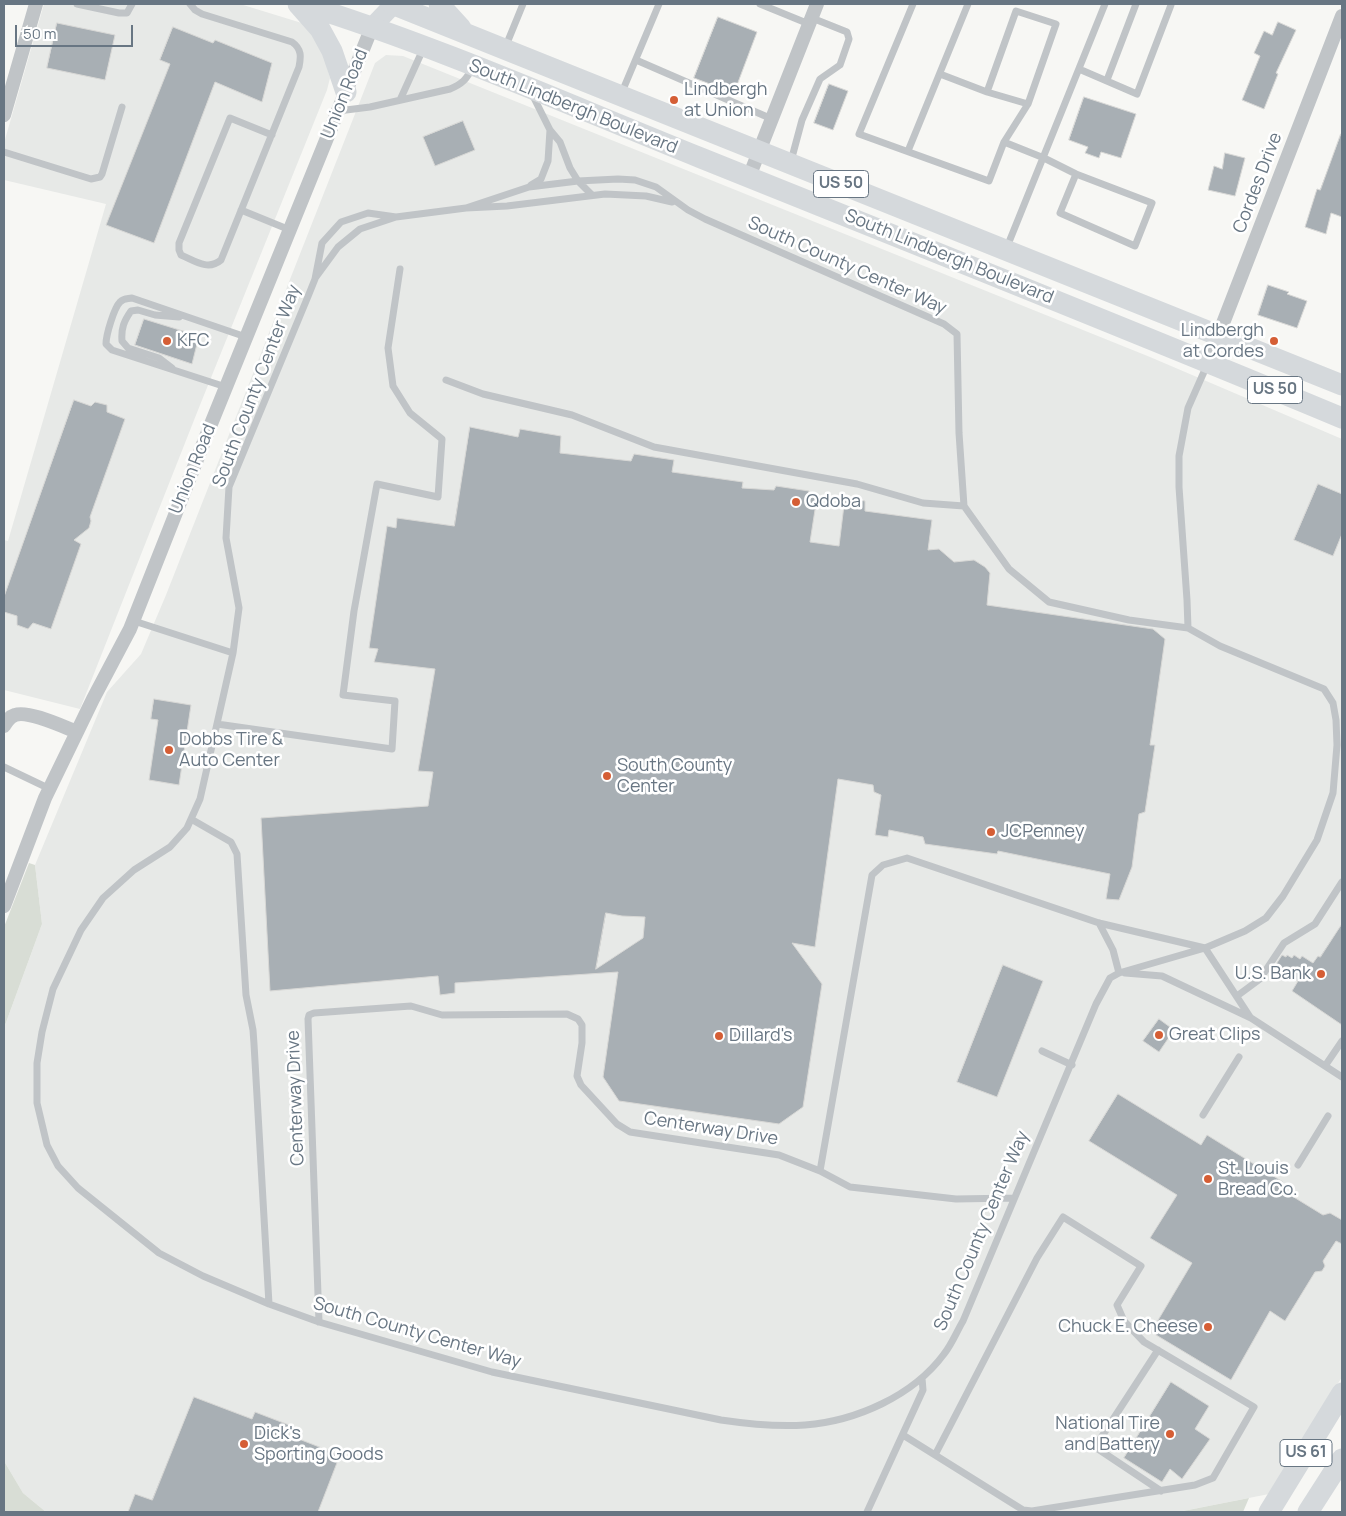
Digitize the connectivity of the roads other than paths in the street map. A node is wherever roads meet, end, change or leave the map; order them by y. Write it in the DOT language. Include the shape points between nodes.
graph roads {
  1 [pos="36,4"];
  2 [pos="77,4"];
  3 [pos="132,4"];
  4 [pos="190,4"];
  5 [pos="300,4"];
  6 [pos="375,4"];
  7 [pos="393,4"];
  8 [pos="439,4"];
  9 [pos="523,4"];
  10 [pos="659,4"];
  11 [pos="760,4"];
  12 [pos="817,4"];
  13 [pos="913,4"];
  14 [pos="968,4"];
  15 [pos="1106,4"];
  16 [pos="1136,4"];
  17 [pos="1171,5"];
  18 [pos="1342,16"];
  19 [pos="810,21"];
  20 [pos="372,27"];
  21 [pos="465,32"];
  22 [pos="424,47"];
  23 [pos="505,48"];
  24 [pos="636,60"];
  25 [pos="473,67"];
  26 [pos="1079,69"];
  27 [pos="940,74"];
  28 [pos="1107,80"];
  29 [pos="530,89"];
  30 [pos="346,92"];
  31 [pos="988,92"];
  32 [pos="621,95"];
  33 [pos="400,100"];
  34 [pos="1028,104"];
  35 [pos="122,108"];
  36 [pos="338,112"];
  37 [pos="4,114"];
  38 [pos="772,119"];
  39 [pos="550,130"];
  40 [pos="272,135"];
  41 [pos="1004,142"];
  42 [pos="759,151"];
  43 [pos="908,151"];
  44 [pos="4,152"];
  45 [pos="1044,158"];
  46 [pos="790,164"];
  47 [pos="1076,174"];
  48 [pos="749,177"];
  49 [pos="578,181"];
  50 [pos="529,187"];
  51 [pos="592,195"];
  52 [pos="677,203"];
  53 [pos="466,208"];
  54 [pos="241,210"];
  55 [pos="396,217"];
  56 [pos="290,230"];
  57 [pos="1006,250"];
  58 [pos="400,269"];
  59 [pos="315,279"];
  60 [pos="191,318"];
  61 [pos="1218,335"];
  62 [pos="246,337"];
  63 [pos="1208,362"];
  64 [pos="175,371"];
  65 [pos="446,380"];
  66 [pos="1342,384"];
  67 [pos="226,387"];
  68 [pos="1342,418"];
  69 [pos="964,506"];
  70 [pos="134,621"];
  71 [pos="1188,628"];
  72 [pos="234,653"];
  73 [pos="217,724"];
  74 [pos="4,726"];
  75 [pos="77,732"];
  76 [pos="4,766"];
  77 [pos="50,789"];
  78 [pos="191,819"];
  79 [pos="1342,882"];
  80 [pos="4,906"];
  81 [pos="1099,923"];
  82 [pos="1205,948"];
  83 [pos="1119,973"];
  84 [pos="1237,996"];
  85 [pos="1251,1018"];
  86 [pos="1342,1041"];
  87 [pos="1042,1052"];
  88 [pos="1239,1057"];
  89 [pos="1072,1065"];
  90 [pos="1325,1066"];
  91 [pos="1342,1077"];
  92 [pos="1203,1115"];
  93 [pos="1328,1116"];
  94 [pos="1298,1165"];
  95 [pos="820,1171"];
  96 [pos="1014,1198"];
  97 [pos="269,1304"];
  98 [pos="319,1322"];
  99 [pos="1158,1350"];
  100 [pos="922,1378"];
  101 [pos="1342,1394"];
  102 [pos="903,1435"];
  103 [pos="934,1455"];
  104 [pos="1342,1458"];
  105 [pos="1160,1491"];
  106 [pos="867,1512"];
  107 [pos="1269,1512"];
  108 [pos="1308,1512"];
  1 -- 37 [label="street"];
  2 -- 3 [label="lane" via="119,13 126,13"];
  4 -- 40 [label="lane" via="202,14 297,46 301,58 299,67"];
  5 -- 20 [label="main road, South Lindbergh Boulevard / US 50"];
  5 -- 30 [label="main road" via="320,28"];
  6 -- 20 [label="main road, Union Road"];
  7 -- 20 [label="main road, Union Road"];
  7 -- 21 [label="main road, South Lindbergh Boulevard / US 50"];
  8 -- 21 [label="main road"];
  9 -- 23 [label="lane"];
  10 -- 24 [label="lane"];
  11 -- 19 [label="lane"];
  12 -- 19 [label="street"];
  13 -- 43 [label="lane" via="859,134"];
  14 -- 27 [label="lane"];
  15 -- 26 [label="lane"];
  16 -- 28 [label="lane"];
  17 -- 28 [label="lane" via="1137,94"];
  18 -- 61 [label="street, Cordes Drive"];
  19 -- 38 [label="street"];
  19 -- 46 [label="lane" via="846,32 849,38 840,65 820,79 802,120"];
  20 -- 22 [label="main road, South Lindbergh Boulevard / US 50"];
  20 -- 30 [label="street, Union Road"];
  21 -- 23 [label="main road, South Lindbergh Boulevard / US 50"];
  22 -- 25 [label="main road, South Lindbergh Boulevard / US 50"];
  22 -- 33 [label="lane"];
  23 -- 32 [label="main road, South Lindbergh Boulevard / US 50"];
  24 -- 32 [label="lane"];
  24 -- 38 [label="lane"];
  25 -- 29 [label="main road, South Lindbergh Boulevard / US 50"];
  25 -- 33 [label="lane" via="468,79 460,85"];
  26 -- 28 [label="lane"];
  26 -- 45 [label="lane"];
  27 -- 31 [label="lane"];
  27 -- 43 [label="lane"];
  29 -- 39 [label="lane"];
  29 -- 48 [label="main road, South Lindbergh Boulevard / US 50"];
  30 -- 36 [label="street, Union Road"];
  31 -- 34 [label="lane"];
  31 -- 34 [label="lane" via="1016,11 1056,24"];
  32 -- 42 [label="main road, South Lindbergh Boulevard / US 50"];
  33 -- 36 [label="lane"];
  34 -- 41 [label="lane"];
  35 -- 44 [label="lane" via="102,174 96,179"];
  36 -- 56 [label="street, Union Road"];
  38 -- 42 [label="street"];
  39 -- 49 [label="lane" via="560,142"];
  39 -- 50 [label="lane" via="548,161 541,178"];
  40 -- 54 [label="lane"];
  40 -- 54 [label="lane" via="230,118 179,243 181,255 208,266 216,265"];
  41 -- 43 [label="lane" via="989,181"];
  41 -- 45 [label="lane"];
  42 -- 46 [label="main road, South Lindbergh Boulevard / US 50"];
  42 -- 48 [label="street"];
  45 -- 47 [label="lane"];
  45 -- 57 [label="lane"];
  46 -- 57 [label="main road, South Lindbergh Boulevard / US 50"];
  47 -- 47 [label="lane" via="1152,203 1135,246 1060,213"];
  48 -- 63 [label="main road, South Lindbergh Boulevard / US 50"];
  49 -- 50 [label="lane, South County Center Way"];
  49 -- 51 [label="lane"];
  49 -- 52 [label="lane, South County Center Way" via="635,180 656,187"];
  50 -- 53 [label="lane, South County Center Way"];
  51 -- 52 [label="lane, South County Center Way" via="646,196"];
  51 -- 53 [label="lane, South County Center Way"];
  52 -- 69 [label="lane, South County Center Way" via="705,219 944,324 957,334"];
  53 -- 55 [label="lane, South County Center Way"];
  54 -- 56 [label="lane"];
  55 -- 59 [label="lane, South County Center Way" via="360,229 338,248"];
  55 -- 59 [label="lane, South County Center Way" via="368,213 341,222 322,243"];
  56 -- 62 [label="street, Union Road"];
  57 -- 61 [label="main road, South Lindbergh Boulevard / US 50"];
  58 -- 73 [label="lane" via="388,348 393,386 410,413 442,439 438,498 377,484 342,694 395,700 392,749"];
  59 -- 72 [label="lane, South County Center Way" via="229,487 226,538 239,608"];
  60 -- 62 [label="lane"];
  60 -- 64 [label="lane" via="138,310 131,311 124,320 122,341 128,348 159,358"];
  60 -- 64 [label="lane" via="132,298 124,299 119,303 106,337 106,344 112,350"];
  61 -- 63 [label="street, Cordes Drive"];
  61 -- 66 [label="main road, South Lindbergh Boulevard / US 50"];
  62 -- 67 [label="street, Union Road"];
  63 -- 68 [label="main road, South Lindbergh Boulevard / US 50"];
  63 -- 71 [label="lane" via="1188,408 1179,456"];
  64 -- 67 [label="lane"];
  65 -- 69 [label="lane" via="483,394 572,415 654,447 857,484 923,503"];
  67 -- 70 [label="street, Union Road"];
  69 -- 71 [label="lane" via="1009,569 1049,602 1129,620"];
  70 -- 72 [label="lane"];
  70 -- 75 [label="street, Union Road"];
  71 -- 82 [label="lane" via="1220,646 1324,689 1333,703 1336,720 1333,793 1317,840 1284,896 1266,918 1246,931"];
  72 -- 73 [label="lane, South County Center Way"];
  73 -- 78 [label="lane, South County Center Way" via="200,799"];
  74 -- 75 [label="street" via="7,719 16,714 29,715"];
  75 -- 77 [label="street, Union Road"];
  76 -- 77 [label="lane"];
  77 -- 80 [label="street, Union Road"];
  78 -- 97 [label="lane" via="231,842 237,854 246,995 253,1030"];
  78 -- 97 [label="lane, South County Center Way" via="170,846 134,870 103,898 81,930 53,989 42,1032 37,1063 37,1103 47,1145 58,1166 78,1188 159,1253"];
  79 -- 84 [label="lane" via="1315,924 1284,943 1260,979"];
  81 -- 82 [label="lane"];
  81 -- 83 [label="lane" via="1113,950"];
  81 -- 95 [label="lane" via="907,858 879,868 872,875"];
  82 -- 83 [label="lane"];
  82 -- 84 [label="lane"];
  83 -- 85 [label="lane" via="1162,976"];
  83 -- 89 [label="lane, South County Center Way" via="1110,978 1096,1004"];
  84 -- 85 [label="lane"];
  85 -- 90 [label="lane"];
  86 -- 90 [label="lane"];
  87 -- 89 [label="lane"];
  88 -- 92 [label="lane"];
  89 -- 96 [label="lane, South County Center Way"];
  90 -- 91 [label="lane"];
  93 -- 94 [label="lane"];
  95 -- 96 [label="lane, Centerway Drive" via="850,1188 956,1200"];
  95 -- 98 [label="lane, Centerway Drive" via="779,1155 630,1132 617,1124 576,1076 582,1025 567,1014 442,1015 411,1006 314,1013 308,1020"];
  96 -- 100 [label="lane, South County Center Way" via="963,1321 945,1354"];
  97 -- 98 [label="lane, South County Center Way"];
  98 -- 100 [label="lane, South County Center Way" via="492,1372 745,1424 805,1425 830,1421 888,1402"];
  99 -- 103 [label="lane" via="1144,1342 1124,1321 1117,1305 1141,1266 1063,1217 1037,1258"];
  99 -- 105 [label="lane" via="1095,1448"];
  99 -- 105 [label="lane" via="1254,1407 1214,1478"];
  100 -- 102 [label="lane" via="923,1390"];
  101 -- 107 [label="main road, US 61"];
  102 -- 103 [label="lane"];
  102 -- 106 [label="lane"];
  103 -- 105 [label="lane" via="1023,1510 1042,1510"];
  104 -- 108 [label="main road, US 61"];
}
